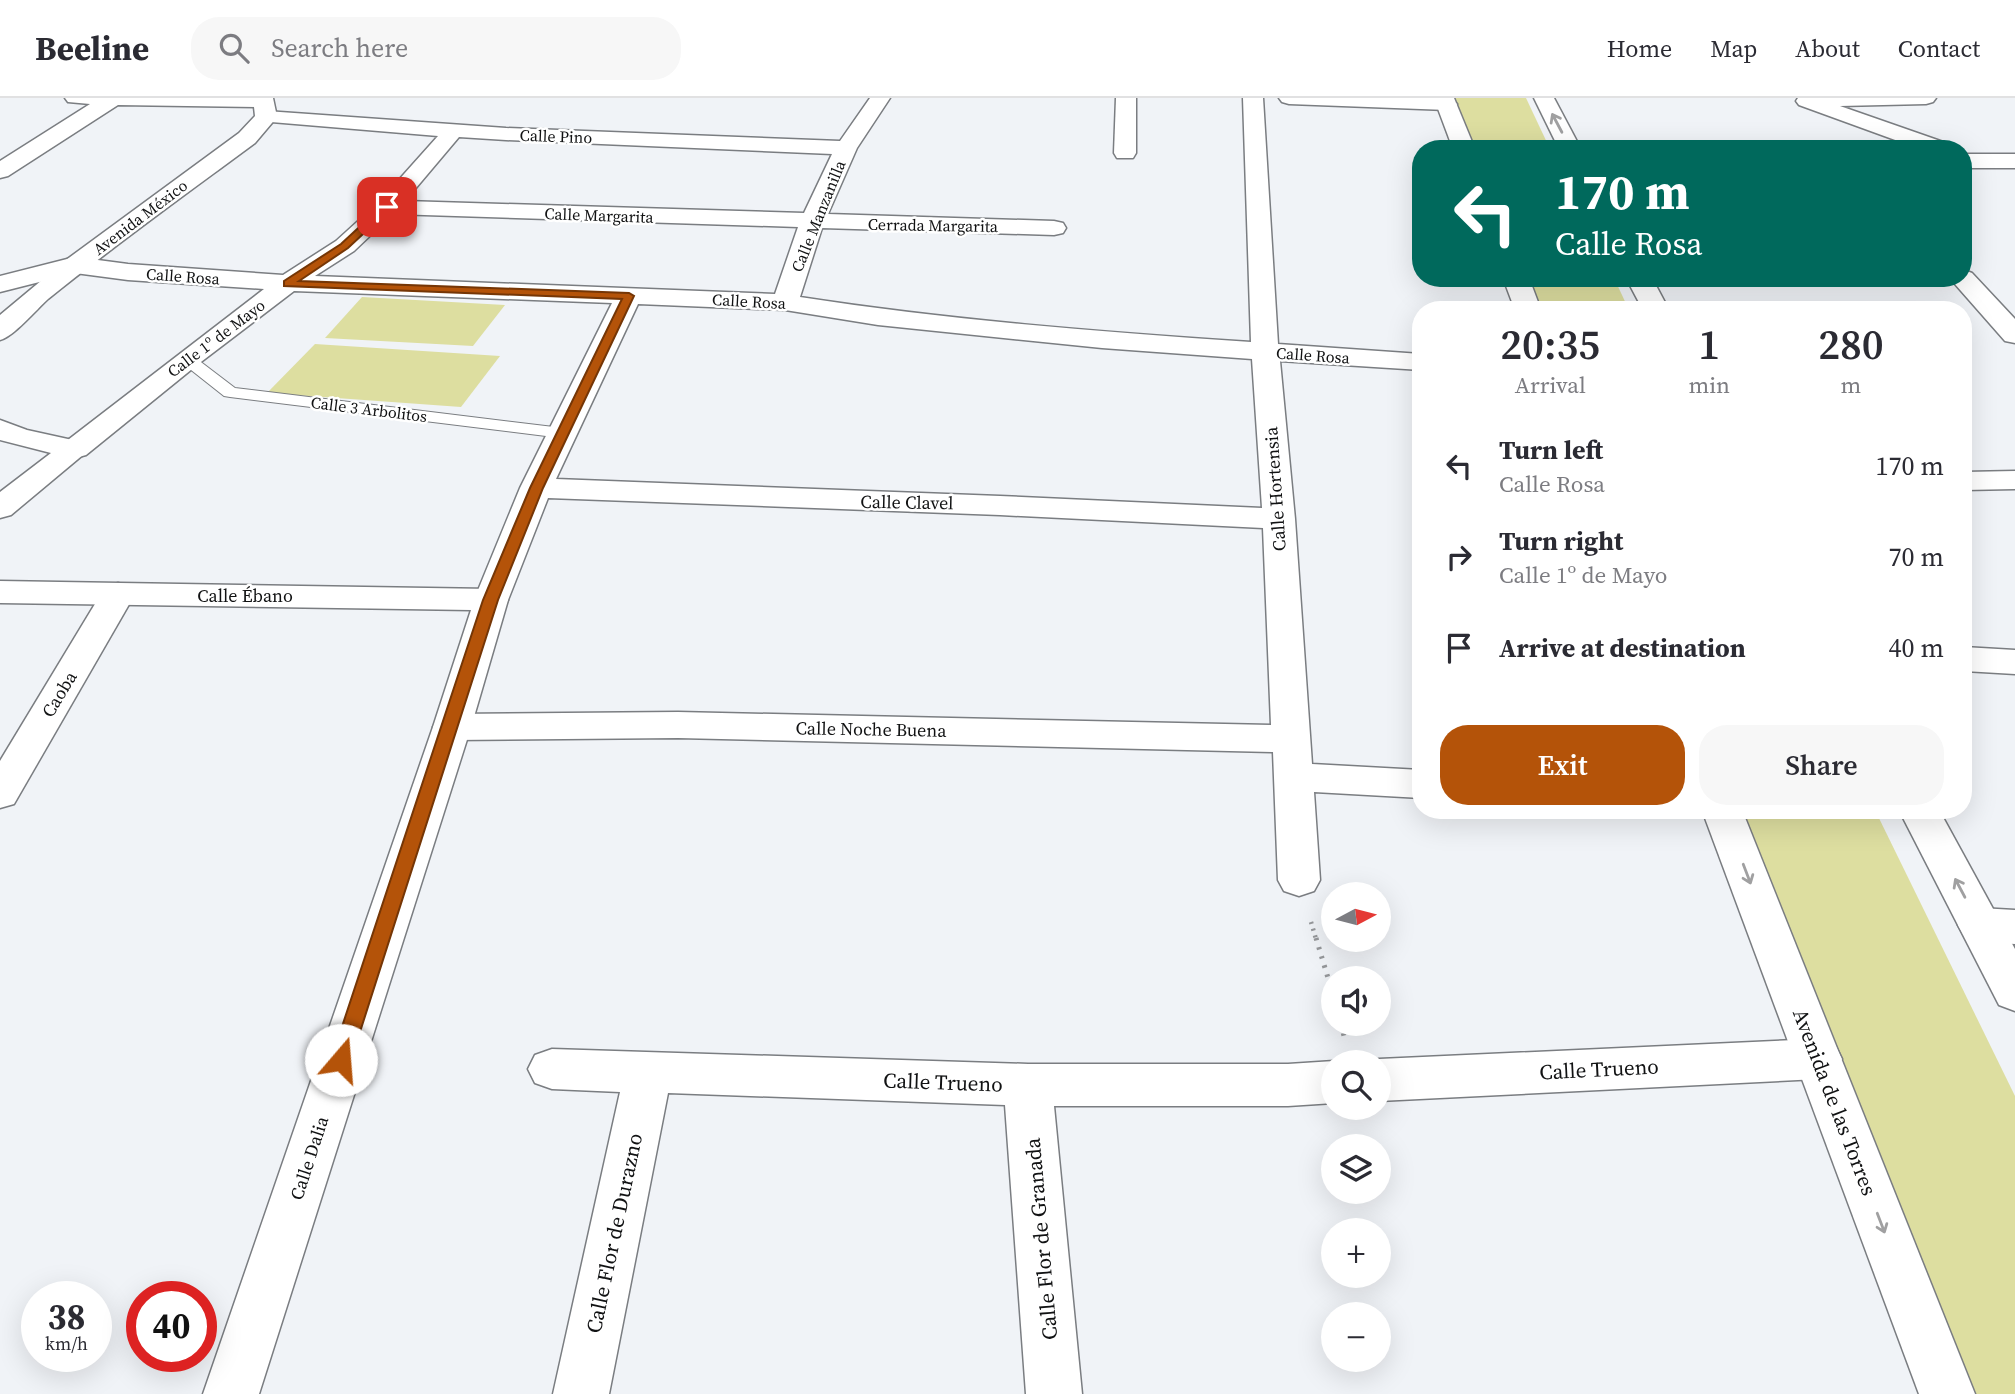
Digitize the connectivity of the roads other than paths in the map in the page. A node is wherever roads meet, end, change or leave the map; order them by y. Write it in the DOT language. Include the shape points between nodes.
graph roads {
  1 [pos="75,98"];
  2 [pos="880,98"];
  3 [pos="1126,98"];
  4 [pos="1253,98"];
  5 [pos="1289,98"];
  6 [pos="1544,98"];
  7 [pos="1926,98"];
  8 [pos="1795,99"];
  9 [pos="111,100"];
  10 [pos="1446,101"];
  11 [pos="263,105"];
  12 [pos="454,130"];
  13 [pos="1461,140"];
  14 [pos="1566,140"];
  15 [pos="1915,140"];
  16 [pos="845,148"];
  17 [pos="1125,153"];
  18 [pos="1972,160"];
  19 [pos="2015,161"];
  20 [pos="0,172"];
  21 [pos="387,207"];
  22 [pos="812,222"];
  23 [pos="1054,228"];
  24 [pos="75,265"];
  25 [pos="288,283"];
  26 [pos="0,284"];
  27 [pos="1971,287"];
  28 [pos="629,296"];
  29 [pos="785,302"];
  30 [pos="0,332"];
  31 [pos="2015,335"];
  32 [pos="1265,351"];
  33 [pos="187,359"];
  34 [pos="1412,361"];
  35 [pos="0,429"];
  36 [pos="562,433"];
  37 [pos="75,449"];
  38 [pos="2015,480"];
  39 [pos="1972,481"];
  40 [pos="536,488"];
  41 [pos="0,508"];
  42 [pos="1279,519"];
  43 [pos="0,593"];
  44 [pos="118,594"];
  45 [pos="491,600"];
  46 [pos="1972,659"];
  47 [pos="2015,662"];
  48 [pos="452,727"];
  49 [pos="1290,739"];
  50 [pos="1293,777"];
  51 [pos="1412,784"];
  52 [pos="0,794"];
  53 [pos="1725,819"];
  54 [pos="1925,819"];
  55 [pos="1299,880"];
  56 [pos="1997,926"];
  57 [pos="2015,992"];
  58 [pos="1818,1059"];
  59 [pos="552,1069"];
  60 [pos="648,1072"];
  61 [pos="1391,1079"];
  62 [pos="1321,1083"];
  63 [pos="1028,1085"];
  64 [pos="230,1394"];
  65 [pos="581,1394"];
  66 [pos="1054,1394"];
  67 [pos="1947,1394"];
  1 -- 9 [label="street, Calle Pino"];
  2 -- 16 [label="street, Calle Manzanilla"];
  3 -- 17 [label="street"];
  4 -- 32 [label="street, Calle Hortensia"];
  5 -- 10 [label="street"];
  14 -- 6 [label="street, one-way"];
  7 -- 8 [label="street"];
  8 -- 15 [label="street"];
  9 -- 11 [label="street, Calle Pino"];
  9 -- 20 [label="street"];
  10 -- 13 [label="street"];
  11 -- 12 [label="street, Calle Pino"];
  11 -- 24 [label="street, Avenida México" via="247,138"];
  12 -- 16 [label="street, Calle Pino"];
  12 -- 21 [label="street, Calle 1º de Mayo"];
  16 -- 22 [label="street, Calle Manzanilla"];
  18 -- 19 [label="street"];
  21 -- 22 [label="street, Calle Margarita"];
  21 -- 25 [label="street, Calle 1º de Mayo" via="345,246"];
  22 -- 23 [label="street, Cerrada Margarita"];
  22 -- 29 [label="street, Calle Manzanilla"];
  24 -- 25 [label="street, Calle Rosa"];
  24 -- 26 [label="street"];
  24 -- 30 [label="street, Avenida México" via="18,311"];
  25 -- 28 [label="street, Calle Rosa"];
  25 -- 33 [label="street, Calle 1º de Mayo"];
  27 -- 31 [label="street"];
  28 -- 29 [label="street, Calle Rosa"];
  28 -- 36 [label="street, Calle Dalia"];
  29 -- 32 [label="street, Calle Rosa" via="878,317 1102,340"];
  32 -- 34 [label="street, Calle Rosa"];
  32 -- 42 [label="street, Calle Hortensia"];
  33 -- 36 [label="lane, Calle 3 Arbolitos" via="230,392"];
  33 -- 37 [label="street, Calle 1º de Mayo"];
  35 -- 37 [label="street"];
  36 -- 40 [label="street, Calle Dalia"];
  37 -- 41 [label="street, Calle 1º de Mayo"];
  38 -- 39 [label="street"];
  40 -- 42 [label="street, Calle Clavel" via="1103,507"];
  40 -- 45 [label="street, Calle Dalia"];
  42 -- 49 [label="street, Calle Hortensia"];
  43 -- 44 [label="street, Calle Ébano"];
  44 -- 45 [label="street, Calle Ébano"];
  44 -- 52 [label="street, Caoba"];
  45 -- 48 [label="street, Calle Dalia"];
  46 -- 47 [label="street"];
  48 -- 49 [label="street, Calle Noche Buena" via="678,725"];
  48 -- 64 [label="street, Calle Dalia"];
  49 -- 50 [label="street, Calle Hortensia"];
  50 -- 51 [label="street"];
  50 -- 55 [label="street, Calle Hortensia"];
  53 -- 58 [label="street, Avenida de las Torres, one-way"];
  56 -- 54 [label="street, one-way"];
  56 -- 57 [label="street"];
  58 -- 61 [label="street, Calle Trueno"];
  58 -- 67 [label="street, Avenida de las Torres, one-way"];
  59 -- 60 [label="street, Calle Trueno"];
  60 -- 63 [label="street, Calle Trueno"];
  60 -- 65 [label="street, Calle Flor de Durazno"];
  62 -- 63 [label="street, Calle Trueno"];
  63 -- 66 [label="street, Calle Flor de Granada"];
}
